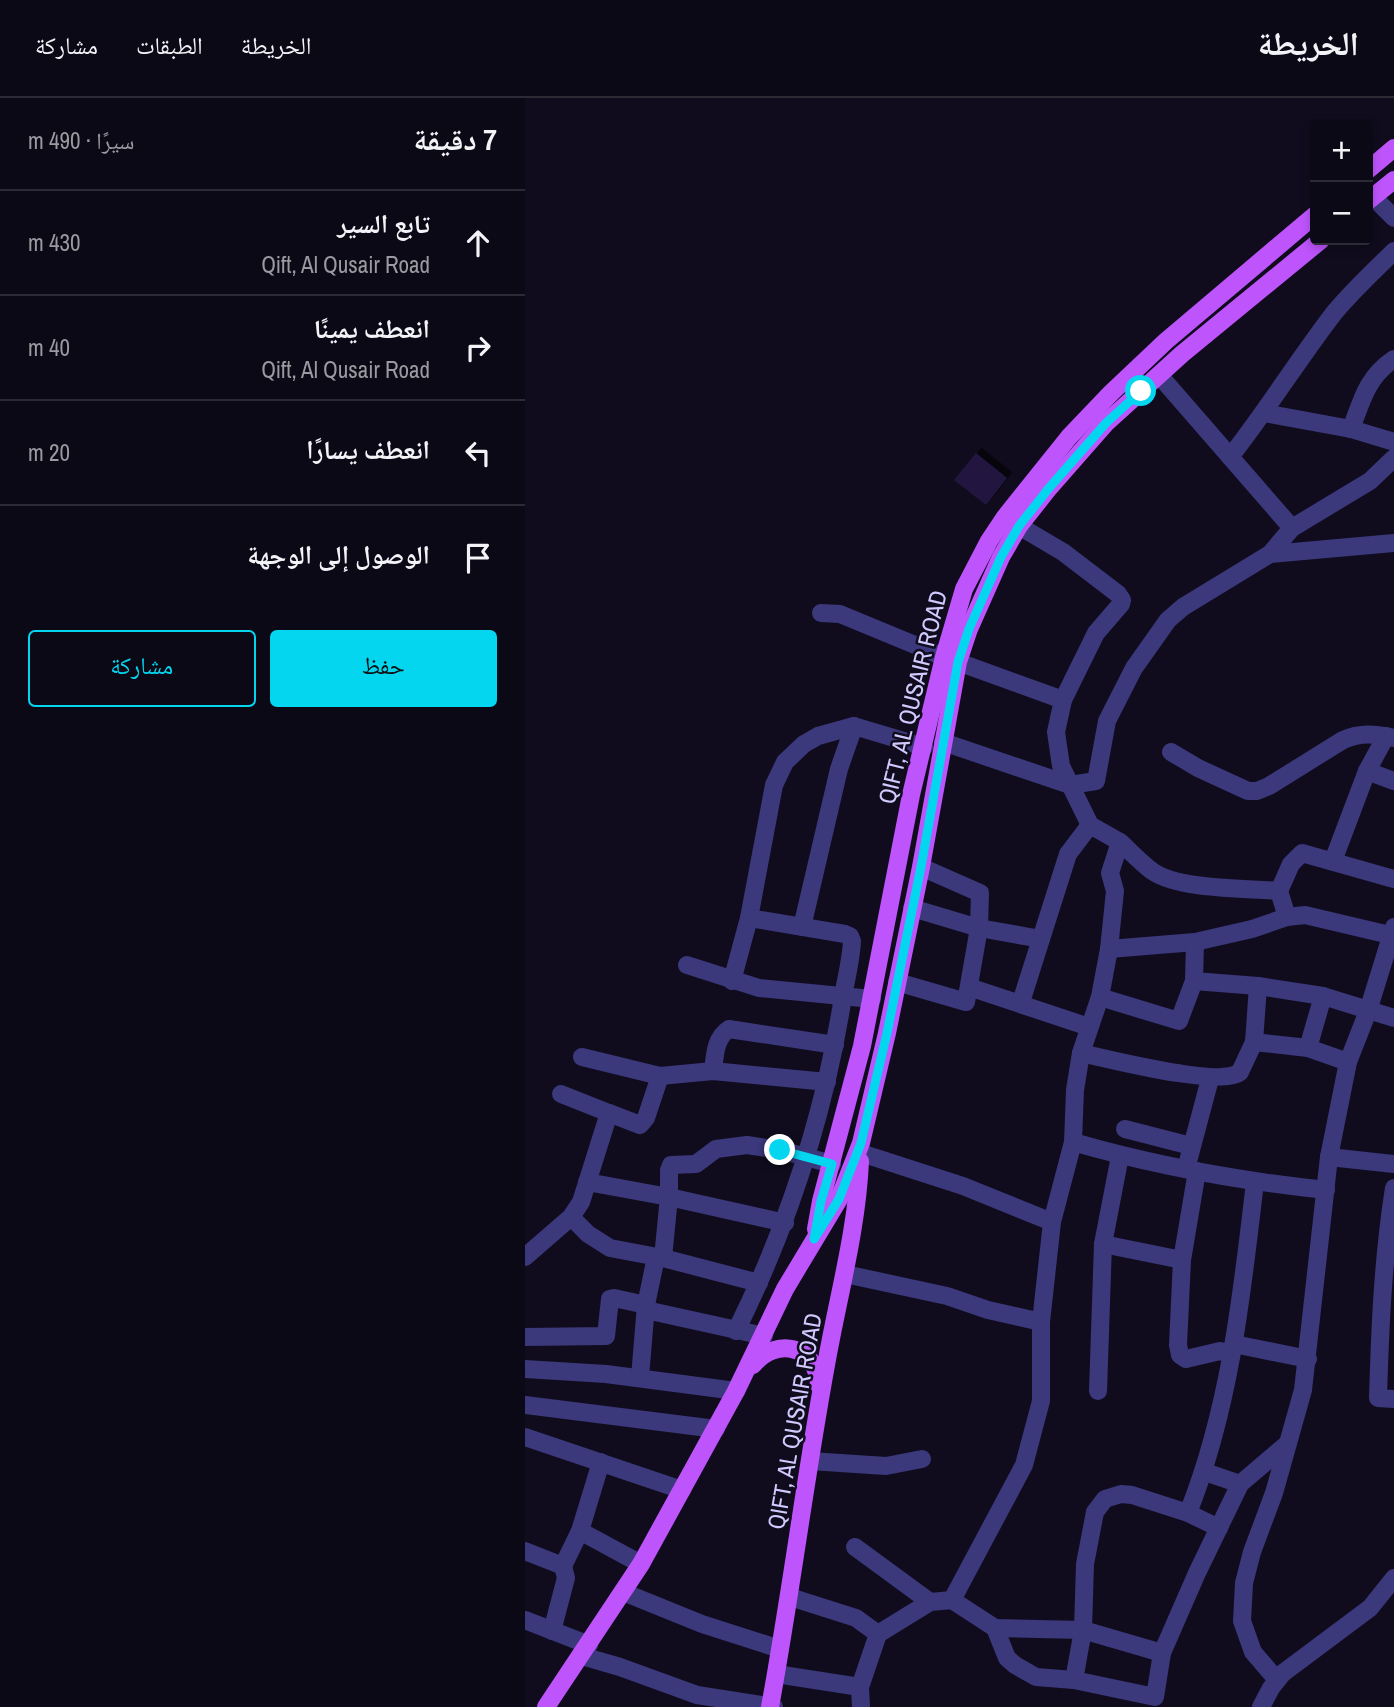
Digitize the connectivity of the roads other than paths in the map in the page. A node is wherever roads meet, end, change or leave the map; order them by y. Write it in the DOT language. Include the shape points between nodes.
graph roads {
  1 [pos="1394,148"];
  2 [pos="1373,166"];
  3 [pos="1394,180"];
  4 [pos="1373,197"];
  5 [pos="1373,201"];
  6 [pos="1394,218"];
  7 [pos="1310,219"];
  8 [pos="1315,245"];
  9 [pos="1394,251"];
  10 [pos="1201,312"];
  11 [pos="1214,328"];
  12 [pos="1394,359"];
  13 [pos="1159,375"];
  14 [pos="1264,413"];
  15 [pos="1351,429"];
  16 [pos="1394,442"];
  17 [pos="1230,457"];
  18 [pos="1394,458"];
  19 [pos="1019,526"];
  20 [pos="1292,528"];
  21 [pos="1394,543"];
  22 [pos="1270,554"];
  23 [pos="821,613"];
  24 [pos="951,659"];
  25 [pos="1063,700"];
  26 [pos="855,726"];
  27 [pos="1390,737"];
  28 [pos="943,742"];
  29 [pos="924,747"];
  30 [pos="1171,752"];
  31 [pos="1367,771"];
  32 [pos="1394,781"];
  33 [pos="1070,785"];
  34 [pos="1090,825"];
  35 [pos="1120,842"];
  36 [pos="1333,861"];
  37 [pos="921,867"];
  38 [pos="1394,879"];
  39 [pos="1279,891"];
  40 [pos="912,908"];
  41 [pos="1287,917"];
  42 [pos="749,918"];
  43 [pos="802,927"];
  44 [pos="979,928"];
  45 [pos="1393,933"];
  46 [pos="1041,939"];
  47 [pos="1195,942"];
  48 [pos="1109,949"];
  49 [pos="687,965"];
  50 [pos="732,981"];
  51 [pos="1194,981"];
  52 [pos="897,982"];
  53 [pos="969,986"];
  54 [pos="1258,986"];
  55 [pos="843,996"];
  56 [pos="1100,996"];
  57 [pos="1323,996"];
  58 [pos="872,999"];
  59 [pos="1020,1002"];
  60 [pos="1368,1011"];
  61 [pos="1394,1018"];
  62 [pos="1089,1027"];
  63 [pos="1254,1042"];
  64 [pos="835,1045"];
  65 [pos="1308,1048"];
  66 [pos="1081,1053"];
  67 [pos="582,1056"];
  68 [pos="1348,1062"];
  69 [pos="713,1071"];
  70 [pos="660,1076"];
  71 [pos="1210,1079"];
  72 [pos="827,1082"];
  73 [pos="561,1094"];
  74 [pos="609,1113"];
  75 [pos="1125,1129"];
  76 [pos="1073,1142"];
  77 [pos="1191,1146"];
  78 [pos="861,1148"];
  79 [pos="1120,1156"];
  80 [pos="806,1157"];
  81 [pos="1329,1157"];
  82 [pos="832,1164"];
  83 [pos="1394,1164"];
  84 [pos="1191,1170"];
  85 [pos="587,1182"];
  86 [pos="1255,1182"];
  87 [pos="1394,1188"];
  88 [pos="1326,1190"];
  89 [pos="669,1197"];
  90 [pos="571,1217"];
  91 [pos="1052,1222"];
  92 [pos="785,1223"];
  93 [pos="814,1239"];
  94 [pos="1103,1244"];
  95 [pos="525,1257"];
  96 [pos="659,1258"];
  97 [pos="1182,1260"];
  98 [pos="845,1274"];
  99 [pos="759,1283"];
  100 [pos="646,1308"];
  101 [pos="1041,1321"];
  102 [pos="736,1331"];
  103 [pos="764,1336"];
  104 [pos="525,1337"];
  105 [pos="1232,1349"];
  106 [pos="1308,1359"];
  107 [pos="525,1369"];
  108 [pos="640,1377"];
  109 [pos="739,1385"];
  110 [pos="1098,1391"];
  111 [pos="1394,1399"];
  112 [pos="525,1405"];
  113 [pos="820,1406"];
  114 [pos="716,1429"];
  115 [pos="525,1437"];
  116 [pos="1287,1444"];
  117 [pos="922,1459"];
  118 [pos="810,1461"];
  119 [pos="601,1462"];
  120 [pos="1205,1472"];
  121 [pos="1240,1484"];
  122 [pos="682,1490"];
  123 [pos="1188,1513"];
  124 [pos="1219,1528"];
  125 [pos="580,1531"];
  126 [pos="855,1547"];
  127 [pos="525,1551"];
  128 [pos="641,1564"];
  129 [pos="563,1566"];
  130 [pos="1394,1578"];
  131 [pos="623,1592"];
  132 [pos="790,1597"];
  133 [pos="952,1600"];
  134 [pos="930,1602"];
  135 [pos="525,1620"];
  136 [pos="995,1628"];
  137 [pos="1083,1630"];
  138 [pos="552,1631"];
  139 [pos="878,1634"];
  140 [pos="780,1649"];
  141 [pos="585,1651"];
  142 [pos="1162,1653"];
  143 [pos="776,1674"];
  144 [pos="1075,1680"];
  145 [pos="1277,1680"];
  146 [pos="860,1687"];
  147 [pos="546,1707"];
  148 [pos="772,1707"];
  149 [pos="861,1707"];
  150 [pos="1261,1707"];
  1 -- 2 [label="main road"];
  3 -- 4 [label="main road"];
  5 -- 6 [label="street"];
  7 -- 10 [label="main road, QIFT, AL QUSAIR ROAD"];
  8 -- 11 [label="main road, QIFT, AL QUSAIR ROAD"];
  9 -- 14 [label="street" via="1336,311"];
  10 -- 11 [label="main road"];
  10 -- 24 [label="main road, QIFT, AL QUSAIR ROAD" via="1111,393 1005,517 964,589"];
  11 -- 13 [label="main road, QIFT, AL QUSAIR ROAD"];
  12 -- 15 [label="street" via="1369,383"];
  13 -- 17 [label="street"];
  13 -- 19 [label="main road, QIFT, AL QUSAIR ROAD" via="1106,423"];
  14 -- 15 [label="street"];
  14 -- 17 [label="street"];
  15 -- 16 [label="street"];
  17 -- 20 [label="street"];
  18 -- 20 [label="street" via="1370,481"];
  19 -- 24 [label="main road, QIFT, AL QUSAIR ROAD"];
  19 -- 25 [label="street" via="1063,552 1122,600 1096,633"];
  20 -- 22 [label="street"];
  21 -- 22 [label="street"];
  22 -- 33 [label="street" via="1168,620 1133,668 1107,721 1097,780"];
  23 -- 24 [label="street" via="840,614"];
  24 -- 25 [label="street"];
  24 -- 28 [label="main road, QIFT, AL QUSAIR ROAD"];
  24 -- 29 [label="main road, QIFT, AL QUSAIR ROAD"];
  25 -- 33 [label="street" via="1057,748"];
  26 -- 29 [label="street"];
  26 -- 42 [label="street" via="811,740 785,762 774,785"];
  26 -- 43 [label="street" via="839,769"];
  27 -- 30 [label="street" via="1354,735 1257,791 1248,791"];
  27 -- 31 [label="street"];
  28 -- 33 [label="street"];
  28 -- 37 [label="main road, QIFT, AL QUSAIR ROAD"];
  29 -- 58 [label="main road, QIFT, AL QUSAIR ROAD"];
  31 -- 32 [label="street"];
  31 -- 36 [label="street"];
  33 -- 34 [label="street"];
  34 -- 35 [label="street"];
  34 -- 46 [label="street" via="1068,854"];
  35 -- 39 [label="street" via="1153,872 1171,880"];
  35 -- 48 [label="street" via="1110,873 1115,891"];
  36 -- 38 [label="street"];
  36 -- 39 [label="street" via="1298,855"];
  37 -- 40 [label="main road, QIFT, AL QUSAIR ROAD"];
  37 -- 44 [label="street" via="980,893"];
  39 -- 41 [label="street"];
  40 -- 44 [label="street"];
  40 -- 52 [label="main road, QIFT, AL QUSAIR ROAD"];
  41 -- 45 [label="street" via="1321,917"];
  41 -- 47 [label="street"];
  42 -- 43 [label="street"];
  42 -- 50 [label="street"];
  43 -- 55 [label="street" via="850,936"];
  44 -- 46 [label="street"];
  44 -- 53 [label="street"];
  45 -- 60 [label="street"];
  46 -- 59 [label="street"];
  47 -- 48 [label="street"];
  47 -- 51 [label="street"];
  48 -- 56 [label="street"];
  49 -- 50 [label="street"];
  50 -- 55 [label="street"];
  51 -- 54 [label="street"];
  51 -- 56 [label="street" via="1179,1021"];
  52 -- 53 [label="street" via="966,1002"];
  52 -- 78 [label="main road, QIFT, AL QUSAIR ROAD"];
  53 -- 59 [label="street"];
  54 -- 57 [label="street"];
  54 -- 63 [label="street"];
  55 -- 58 [label="street"];
  55 -- 64 [label="street"];
  56 -- 62 [label="street"];
  57 -- 60 [label="street"];
  57 -- 65 [label="street"];
  58 -- 82 [label="main road, QIFT, AL QUSAIR ROAD"];
  59 -- 62 [label="street"];
  60 -- 61 [label="street"];
  60 -- 68 [label="street"];
  62 -- 66 [label="street"];
  63 -- 65 [label="street"];
  63 -- 71 [label="street" via="1237,1076"];
  64 -- 69 [label="street" via="729,1029 718,1041"];
  64 -- 72 [label="street"];
  65 -- 68 [label="street"];
  66 -- 71 [label="street"];
  66 -- 76 [label="street"];
  67 -- 70 [label="street"];
  68 -- 81 [label="street"];
  69 -- 70 [label="street"];
  69 -- 72 [label="street"];
  70 -- 74 [label="street" via="641,1125"];
  71 -- 77 [label="street"];
  72 -- 80 [label="street"];
  73 -- 74 [label="street"];
  74 -- 85 [label="street"];
  75 -- 77 [label="street"];
  76 -- 79 [label="street"];
  76 -- 91 [label="street"];
  77 -- 84 [label="street"];
  78 -- 91 [label="street"];
  78 -- 93 [label="main road, QIFT, AL QUSAIR ROAD" via="839,1199"];
  78 -- 98 [label="main road, QIFT, AL QUSAIR ROAD"];
  79 -- 84 [label="street"];
  79 -- 94 [label="street"];
  80 -- 82 [label="street"];
  80 -- 89 [label="street" via="747,1145 716,1149 696,1164 671,1166"];
  80 -- 92 [label="street"];
  81 -- 83 [label="street"];
  81 -- 88 [label="street"];
  82 -- 93 [label="main road, QIFT, AL QUSAIR ROAD"];
  84 -- 86 [label="street"];
  84 -- 97 [label="street"];
  85 -- 89 [label="street"];
  85 -- 90 [label="street"];
  86 -- 88 [label="street"];
  86 -- 105 [label="street"];
  87 -- 111 [label="street" via="1382,1291 1378,1398"];
  88 -- 106 [label="street"];
  89 -- 92 [label="street"];
  89 -- 96 [label="street"];
  90 -- 95 [label="street"];
  90 -- 96 [label="street" via="610,1248"];
  91 -- 101 [label="street"];
  92 -- 99 [label="street"];
  93 -- 103 [label="main road, QIFT, AL QUSAIR ROAD"];
  94 -- 97 [label="street"];
  94 -- 110 [label="street"];
  96 -- 99 [label="street"];
  96 -- 100 [label="street"];
  97 -- 105 [label="street" via="1177,1324 1180,1355 1186,1359"];
  98 -- 101 [label="street"];
  98 -- 113 [label="main road, QIFT, AL QUSAIR ROAD"];
  99 -- 102 [label="street"];
  100 -- 102 [label="street"];
  100 -- 104 [label="street" via="610,1299 606,1336"];
  100 -- 108 [label="street"];
  101 -- 133 [label="street" via="1041,1401 1024,1465"];
  102 -- 103 [label="street"];
  103 -- 109 [label="main road, QIFT, AL QUSAIR ROAD"];
  105 -- 106 [label="street"];
  105 -- 120 [label="street"];
  106 -- 116 [label="street"];
  107 -- 108 [label="street"];
  108 -- 109 [label="street"];
  109 -- 113 [label="main road" via="767,1351 783,1347 799,1351 811,1360 819,1376"];
  109 -- 114 [label="main road, QIFT, AL QUSAIR ROAD"];
  112 -- 114 [label="street"];
  113 -- 118 [label="main road, QIFT, AL QUSAIR ROAD"];
  114 -- 122 [label="main road, QIFT, AL QUSAIR ROAD"];
  115 -- 119 [label="street"];
  116 -- 121 [label="street"];
  116 -- 145 [label="street" via="1244,1583 1242,1621 1253,1652"];
  117 -- 118 [label="street" via="886,1466"];
  118 -- 132 [label="main road, QIFT, AL QUSAIR ROAD"];
  119 -- 122 [label="street"];
  119 -- 125 [label="street"];
  120 -- 121 [label="street"];
  120 -- 123 [label="street"];
  121 -- 124 [label="street"];
  122 -- 128 [label="main road, QIFT, AL QUSAIR ROAD"];
  123 -- 124 [label="street"];
  123 -- 137 [label="street" via="1121,1494 1098,1506 1085,1564"];
  124 -- 142 [label="street"];
  125 -- 128 [label="street"];
  125 -- 129 [label="street"];
  126 -- 134 [label="street"];
  127 -- 129 [label="street"];
  128 -- 131 [label="main road, QIFT, AL QUSAIR ROAD"];
  129 -- 138 [label="street" via="566,1578"];
  130 -- 145 [label="street" via="1370,1608"];
  131 -- 140 [label="street"];
  131 -- 141 [label="main road, QIFT, AL QUSAIR ROAD"];
  132 -- 139 [label="street" via="856,1618"];
  132 -- 140 [label="main road, QIFT, AL QUSAIR ROAD"];
  133 -- 134 [label="street"];
  133 -- 136 [label="street"];
  134 -- 139 [label="street"];
  135 -- 138 [label="street"];
  136 -- 137 [label="street"];
  136 -- 144 [label="street" via="1007,1658 1015,1665 1036,1677"];
  137 -- 142 [label="street"];
  137 -- 144 [label="street"];
  138 -- 141 [label="street"];
  139 -- 146 [label="street"];
  140 -- 143 [label="main road, QIFT, AL QUSAIR ROAD"];
  141 -- 147 [label="main road, QIFT, AL QUSAIR ROAD"];
  141 -- 148 [label="street" via="697,1695"];
  142 -- 144 [label="street" via="1155,1697"];
  143 -- 146 [label="street"];
  143 -- 148 [label="main road, QIFT, AL QUSAIR ROAD"];
  145 -- 150 [label="street"];
  146 -- 149 [label="street"];
}
